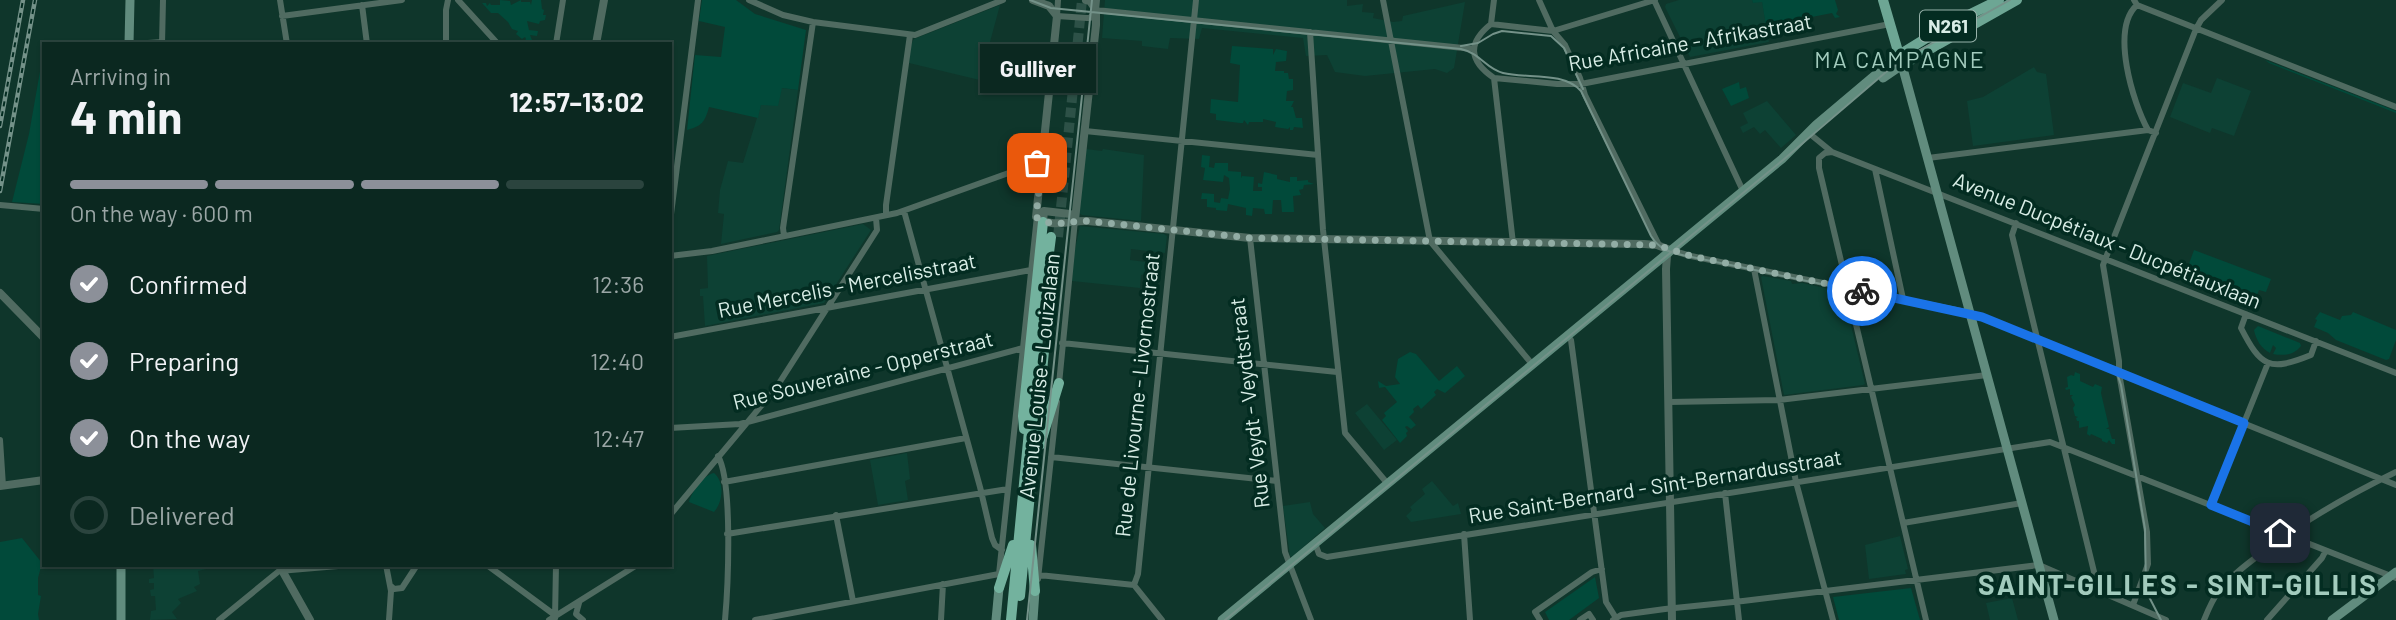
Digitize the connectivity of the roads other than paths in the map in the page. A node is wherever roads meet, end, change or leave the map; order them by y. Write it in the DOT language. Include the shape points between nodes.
graph roads {
  1 [pos="130,0"];
  2 [pos="163,0"];
  3 [pos="280,0"];
  4 [pos="402,0"];
  5 [pos="452,0"];
  6 [pos="563,0"];
  7 [pos="604,0"];
  8 [pos="698,0"];
  9 [pos="749,0"];
  10 [pos="1003,0"];
  11 [pos="1033,0"];
  12 [pos="1086,0"];
  13 [pos="1097,0"];
  14 [pos="1196,0"];
  15 [pos="1383,0"];
  16 [pos="1494,0"];
  17 [pos="1539,0"];
  18 [pos="1655,0"];
  19 [pos="1884,0"];
  20 [pos="1998,0"];
  21 [pos="2017,0"];
  22 [pos="2222,0"];
  23 [pos="1055,2"];
  24 [pos="2135,2"];
  25 [pos="362,5"];
  26 [pos="1096,10"];
  27 [pos="282,16"];
  28 [pos="1057,16"];
  29 [pos="1194,20"];
  30 [pos="813,22"];
  31 [pos="1491,24"];
  32 [pos="1890,24"];
  33 [pos="2196,29"];
  34 [pos="1553,31"];
  35 [pos="1310,32"];
  36 [pos="910,35"];
  37 [pos="1391,40"];
  38 [pos="132,42"];
  39 [pos="162,42"];
  40 [pos="287,42"];
  41 [pos="367,42"];
  42 [pos="446,42"];
  43 [pos="496,42"];
  44 [pos="556,42"];
  45 [pos="596,42"];
  46 [pos="1474,49"];
  47 [pos="1901,60"];
  48 [pos="1684,64"];
  49 [pos="1494,78"];
  50 [pos="1581,84"];
  51 [pos="2396,107"];
  52 [pos="2148,130"];
  53 [pos="1085,131"];
  54 [pos="2156,133"];
  55 [pos="1810,134"];
  56 [pos="1181,141"];
  57 [pos="1832,152"];
  58 [pos="1318,155"];
  59 [pos="1928,158"];
  60 [pos="1042,161"];
  61 [pos="1875,169"];
  62 [pos="1742,189"];
  63 [pos="1937,192"];
  64 [pos="3,206"];
  65 [pos="672,206"];
  66 [pos="42,209"];
  67 [pos="904,211"];
  68 [pos="886,215"];
  69 [pos="1041,217"];
  70 [pos="876,218"];
  71 [pos="1075,220"];
  72 [pos="2016,223"];
  73 [pos="1172,230"];
  74 [pos="784,236"];
  75 [pos="1054,237"];
  76 [pos="1250,238"];
  77 [pos="1325,238"];
  78 [pos="1430,241"];
  79 [pos="1513,243"];
  80 [pos="1659,246"];
  81 [pos="1670,250"];
  82 [pos="672,256"];
  83 [pos="2106,259"];
  84 [pos="1754,269"];
  85 [pos="1031,270"];
  86 [pos="925,288"];
  87 [pos="1847,288"];
  88 [pos="0,293"];
  89 [pos="1903,299"];
  90 [pos="827,307"];
  91 [pos="1970,313"];
  92 [pos="2246,314"];
  93 [pos="1567,335"];
  94 [pos="42,336"];
  95 [pos="672,337"];
  96 [pos="2037,339"];
  97 [pos="2316,341"];
  98 [pos="1062,343"];
  99 [pos="1023,348"];
  100 [pos="1159,354"];
  101 [pos="2268,363"];
  102 [pos="1263,364"];
  103 [pos="1531,364"];
  104 [pos="947,368"];
  105 [pos="1338,372"];
  106 [pos="2119,373"];
  107 [pos="2396,373"];
  108 [pos="1987,375"];
  109 [pos="1059,383"];
  110 [pos="1871,390"];
  111 [pos="1779,400"];
  112 [pos="1669,402"];
  113 [pos="1021,405"];
  114 [pos="748,421"];
  115 [pos="2244,423"];
  116 [pos="672,428"];
  117 [pos="966,438"];
  118 [pos="0,439"];
  119 [pos="2063,446"];
  120 [pos="2008,448"];
  121 [pos="718,456"];
  122 [pos="1051,457"];
  123 [pos="1030,461"];
  124 [pos="1890,467"];
  125 [pos="1147,469"];
  126 [pos="2396,472"];
  127 [pos="2137,476"];
  128 [pos="2381,479"];
  129 [pos="42,480"];
  130 [pos="1277,481"];
  131 [pos="724,482"];
  132 [pos="1796,482"];
  133 [pos="1387,484"];
  134 [pos="2396,485"];
  135 [pos="1,486"];
  136 [pos="1008,489"];
  137 [pos="980,493"];
  138 [pos="1725,493"];
  139 [pos="1670,501"];
  140 [pos="2022,503"];
  141 [pos="2211,505"];
  142 [pos="672,512"];
  143 [pos="1595,513"];
  144 [pos="836,515"];
  145 [pos="1024,518"];
  146 [pos="1903,523"];
  147 [pos="727,534"];
  148 [pos="1464,534"];
  149 [pos="2286,535"];
  150 [pos="1315,543"];
  151 [pos="1002,550"];
  152 [pos="2325,552"];
  153 [pos="1290,564"];
  154 [pos="2039,565"];
  155 [pos="121,567"];
  156 [pos="304,567"];
  157 [pos="386,567"];
  158 [pos="416,567"];
  159 [pos="489,567"];
  160 [pos="556,567"];
  161 [pos="634,567"];
  162 [pos="281,568"];
  163 [pos="1602,569"];
  164 [pos="999,574"];
  165 [pos="1039,576"];
  166 [pos="2394,576"];
  167 [pos="1916,580"];
  168 [pos="390,584"];
  169 [pos="943,584"];
  170 [pos="1134,585"];
  171 [pos="2093,587"];
  172 [pos="999,588"];
  173 [pos="1035,591"];
  174 [pos="1825,591"];
  175 [pos="853,601"];
  176 [pos="1737,601"];
  177 [pos="580,602"];
  178 [pos="2133,605"];
  179 [pos="1672,608"];
  180 [pos="1591,617"];
  181 [pos="1615,619"];
  182 [pos="121,620"];
  183 [pos="219,620"];
  184 [pos="310,620"];
  185 [pos="389,620"];
  186 [pos="556,620"];
  187 [pos="583,620"];
  188 [pos="725,620"];
  189 [pos="755,620"];
  190 [pos="941,620"];
  191 [pos="996,620"];
  192 [pos="1011,620"];
  193 [pos="1018,620"];
  194 [pos="1033,620"];
  195 [pos="1161,620"];
  196 [pos="1222,620"];
  197 [pos="1311,620"];
  198 [pos="1470,620"];
  199 [pos="1541,620"];
  200 [pos="1580,620"];
  201 [pos="1672,620"];
  202 [pos="1740,620"];
  203 [pos="1833,620"];
  204 [pos="1926,620"];
  205 [pos="2054,620"];
  206 [pos="2166,620"];
  207 [pos="2204,620"];
  208 [pos="2267,620"];
  209 [pos="2332,620"];
  1 -- 38 [label="main road"];
  2 -- 39 [label="street"];
  3 -- 27 [label="street"];
  4 -- 25 [label="street"];
  5 -- 42 [label="street" via="446,10"];
  5 -- 43 [label="street"];
  6 -- 44 [label="street"];
  7 -- 45 [label="street"];
  8 -- 65 [label="street"];
  9 -- 30 [label="street"];
  10 -- 36 [label="street"];
  11 -- 23 [label="street"];
  12 -- 26 [label="street"];
  13 -- 26 [label="street, Avenue Louise - Louizalaan"];
  14 -- 29 [label="street, Rue de Livourne - Livornostraat"];
  15 -- 37 [label="street"];
  16 -- 31 [label="street"];
  17 -- 34 [label="street"];
  18 -- 34 [label="street"];
  18 -- 48 [label="street"];
  19 -- 32 [label="main road"];
  20 -- 47 [label="main road, N261" via="1946,26"];
  21 -- 47 [label="main road, N261"];
  22 -- 33 [label="street"];
  23 -- 28 [label="street"];
  24 -- 33 [label="street"];
  24 -- 52 [label="street" via="2127,26 2126,65 2137,109"];
  25 -- 27 [label="street"];
  25 -- 41 [label="street"];
  26 -- 28 [label="street" via="1090,18"];
  26 -- 29 [label="street"];
  26 -- 53 [label="street, Avenue Louise - Louizalaan"];
  27 -- 40 [label="street"];
  28 -- 60 [label="street, Avenue Louise - Louizalaan"];
  29 -- 35 [label="street"];
  29 -- 56 [label="street, Rue de Livourne - Livornostraat"];
  30 -- 36 [label="street"];
  30 -- 74 [label="street"];
  31 -- 34 [label="street"];
  31 -- 46 [label="street" via="1477,38"];
  32 -- 47 [label="main road"];
  32 -- 48 [label="street, Rue Africaine - Afrikastraat"];
  33 -- 51 [label="street"];
  33 -- 54 [label="street"];
  34 -- 50 [label="street" via="1565,45"];
  35 -- 37 [label="street"];
  35 -- 58 [label="street"];
  36 -- 68 [label="street"];
  37 -- 46 [label="street"];
  37 -- 78 [label="street"];
  46 -- 49 [label="street" via="1478,65"];
  47 -- 55 [label="main road, N261"];
  47 -- 59 [label="main road"];
  48 -- 50 [label="street, Rue Africaine - Afrikastraat"];
  48 -- 62 [label="street"];
  49 -- 50 [label="street, Rue Africaine - Afrikastraat"];
  49 -- 79 [label="street"];
  50 -- 80 [label="street"];
  52 -- 54 [label="street"];
  52 -- 59 [label="street"];
  53 -- 56 [label="street"];
  53 -- 71 [label="street, Avenue Louise - Louizalaan"];
  54 -- 83 [label="street"];
  55 -- 57 [label="street, Avenue Ducpétiaux - Ducpétiauxlaan"];
  55 -- 62 [label="main road, N261"];
  56 -- 58 [label="street"];
  56 -- 73 [label="street, Rue de Livourne - Livornostraat"];
  57 -- 61 [label="street, Avenue Ducpétiaux - Ducpétiauxlaan"];
  57 -- 87 [label="street" via="1818,162"];
  58 -- 77 [label="street"];
  59 -- 63 [label="main road"];
  60 -- 67 [label="street"];
  60 -- 69 [label="street, Avenue Louise - Louizalaan"];
  61 -- 63 [label="street, Avenue Ducpétiaux - Ducpétiauxlaan"];
  61 -- 89 [label="street"];
  62 -- 81 [label="main road, N261"];
  63 -- 72 [label="street, Avenue Ducpétiaux - Ducpétiauxlaan"];
  63 -- 91 [label="main road"];
  64 -- 66 [label="street"];
  67 -- 68 [label="street"];
  67 -- 86 [label="street"];
  68 -- 70 [label="street"];
  69 -- 71 [label="street" via="1069,224"];
  69 -- 85 [label="street, Avenue Louise - Louizalaan"];
  69 -- 113 [label="highway"];
  70 -- 74 [label="street"];
  70 -- 90 [label="street" via="877,230"];
  71 -- 73 [label="street"];
  71 -- 98 [label="street, Avenue Louise - Louizalaan"];
  72 -- 83 [label="street, Avenue Ducpétiaux - Ducpétiauxlaan"];
  72 -- 96 [label="street" via="2012,235"];
  73 -- 76 [label="street"];
  73 -- 100 [label="street, Rue de Livourne - Livornostraat"];
  74 -- 82 [label="street"];
  75 -- 123 [label="highway, Avenue Louise - Louizalaan"];
  76 -- 77 [label="street"];
  76 -- 102 [label="street, Rue Veydt - Veydtstraat"];
  77 -- 78 [label="street"];
  77 -- 105 [label="street"];
  78 -- 79 [label="street"];
  78 -- 103 [label="street"];
  79 -- 80 [label="street"];
  80 -- 81 [label="street"];
  81 -- 84 [label="street"];
  81 -- 93 [label="main road, N261"];
  81 -- 112 [label="street"];
  83 -- 92 [label="street, Avenue Ducpétiaux - Ducpétiauxlaan"];
  83 -- 106 [label="street" via="2103,270"];
  84 -- 87 [label="street"];
  84 -- 111 [label="street"];
  85 -- 86 [label="street, Rue Mercelis - Mercelisstraat"];
  85 -- 99 [label="street, Avenue Louise - Louizalaan"];
  86 -- 90 [label="street, Rue Mercelis - Mercelisstraat"];
  86 -- 104 [label="street"];
  87 -- 89 [label="street"];
  87 -- 110 [label="street"];
  88 -- 94 [label="street"];
  89 -- 91 [label="street"];
  90 -- 95 [label="street, Rue Mercelis - Mercelisstraat"];
  90 -- 114 [label="street" via="776,388"];
  91 -- 96 [label="street"];
  91 -- 108 [label="main road"];
  92 -- 97 [label="street, Avenue Ducpétiaux - Ducpétiauxlaan"];
  92 -- 101 [label="street" via="2241,328 2253,352"];
  93 -- 103 [label="main road, N261"];
  93 -- 143 [label="street"];
  96 -- 106 [label="street"];
  96 -- 119 [label="street"];
  97 -- 101 [label="street" via="2311,355 2288,365"];
  97 -- 107 [label="street, Avenue Ducpétiaux - Ducpétiauxlaan"];
  98 -- 100 [label="street"];
  98 -- 109 [label="street, Avenue Louise - Louizalaan"];
  99 -- 104 [label="street, Rue Souveraine - Opperstraat"];
  99 -- 113 [label="street, Avenue Louise - Louizalaan"];
  100 -- 102 [label="street"];
  100 -- 125 [label="street, Rue de Livourne - Livornostraat"];
  101 -- 115 [label="street"];
  102 -- 105 [label="street"];
  102 -- 130 [label="street, Rue Veydt - Veydtstraat"];
  103 -- 133 [label="main road, N261"];
  104 -- 114 [label="street, Rue Souveraine - Opperstraat"];
  104 -- 117 [label="street"];
  105 -- 133 [label="street" via="1345,433"];
  106 -- 115 [label="street"];
  106 -- 127 [label="street"];
  108 -- 110 [label="street"];
  108 -- 120 [label="main road"];
  109 -- 122 [label="street, Avenue Louise - Louizalaan"];
  109 -- 123 [label="highway"];
  110 -- 111 [label="street"];
  110 -- 124 [label="street"];
  111 -- 112 [label="street"];
  111 -- 132 [label="street"];
  112 -- 139 [label="street"];
  113 -- 123 [label="highway"];
  113 -- 136 [label="street, Avenue Louise - Louizalaan"];
  114 -- 116 [label="street, Rue Souveraine - Opperstraat"];
  114 -- 121 [label="street"];
  115 -- 128 [label="street"];
  115 -- 141 [label="street"];
  117 -- 131 [label="street"];
  117 -- 137 [label="street"];
  118 -- 135 [label="street"];
  119 -- 120 [label="street, Rue Saint-Bernard - Sint-Bernardusstraat" via="2050,442"];
  119 -- 127 [label="street"];
  119 -- 171 [label="street" via="2096,579"];
  120 -- 124 [label="street, Rue Saint-Bernard - Sint-Bernardusstraat"];
  120 -- 140 [label="main road"];
  121 -- 131 [label="street"];
  121 -- 142 [label="street"];
  122 -- 125 [label="street"];
  122 -- 165 [label="street, Avenue Louise - Louizalaan"];
  123 -- 145 [label="highway, Avenue Louise - Louizalaan"];
  124 -- 132 [label="street, Rue Saint-Bernard - Sint-Bernardusstraat"];
  124 -- 146 [label="street"];
  125 -- 130 [label="street"];
  125 -- 170 [label="street, Rue de Livourne - Livornostraat"];
  126 -- 128 [label="street"];
  127 -- 141 [label="street"];
  127 -- 178 [label="street" via="2148,564"];
  128 -- 134 [label="street"];
  128 -- 149 [label="street"];
  129 -- 135 [label="street"];
  130 -- 153 [label="street, Rue Veydt - Veydtstraat"];
  131 -- 147 [label="street"];
  132 -- 138 [label="street, Rue Saint-Bernard - Sint-Bernardusstraat"];
  132 -- 174 [label="street"];
  133 -- 150 [label="main road, N261"];
  136 -- 137 [label="street"];
  136 -- 151 [label="street, Avenue Louise - Louizalaan"];
  137 -- 144 [label="street"];
  137 -- 151 [label="street" via="992,538"];
  138 -- 139 [label="street, Rue Saint-Bernard - Sint-Bernardusstraat"];
  138 -- 176 [label="street"];
  139 -- 143 [label="street, Rue Saint-Bernard - Sint-Bernardusstraat"];
  139 -- 179 [label="street"];
  140 -- 146 [label="street"];
  140 -- 154 [label="main road"];
  141 -- 149 [label="street"];
  143 -- 148 [label="street, Rue Saint-Bernard - Sint-Bernardusstraat"];
  143 -- 163 [label="street"];
  144 -- 147 [label="street"];
  144 -- 175 [label="street"];
  145 -- 172 [label="highway"];
  145 -- 173 [label="highway"];
  145 -- 192 [label="highway, Avenue Louise - Louizalaan"];
  145 -- 193 [label="highway, Avenue Louise - Louizalaan"];
  146 -- 167 [label="street"];
  147 -- 188 [label="street"];
  148 -- 150 [label="street, Rue Saint-Bernard - Sint-Bernardusstraat" via="1326,556 1319,554"];
  148 -- 198 [label="street"];
  149 -- 152 [label="street"];
  149 -- 207 [label="street" via="2224,585"];
  150 -- 153 [label="main road, N261"];
  151 -- 164 [label="street, Avenue Louise - Louizalaan"];
  152 -- 166 [label="street"];
  152 -- 208 [label="street"];
  153 -- 196 [label="main road, N261"];
  153 -- 197 [label="street, Rue Veydt - Veydtstraat"];
  154 -- 167 [label="street"];
  154 -- 171 [label="street"];
  154 -- 205 [label="main road"];
  155 -- 182 [label="main road"];
  156 -- 162 [label="street"];
  157 -- 168 [label="street"];
  158 -- 168 [label="street" via="402,588"];
  159 -- 186 [label="street"];
  160 -- 186 [label="street"];
  161 -- 177 [label="street"];
  162 -- 183 [label="street"];
  162 -- 184 [label="street"];
  163 -- 181 [label="street" via="1606,600"];
  163 -- 199 [label="street" via="1535,612"];
  164 -- 169 [label="street"];
  164 -- 172 [label="street, Avenue Louise - Louizalaan"];
  165 -- 170 [label="street"];
  165 -- 173 [label="street, Avenue Louise - Louizalaan"];
  166 -- 209 [label="main road"];
  167 -- 174 [label="street"];
  167 -- 204 [label="street"];
  168 -- 185 [label="street"];
  169 -- 175 [label="street"];
  169 -- 190 [label="street"];
  170 -- 195 [label="street"];
  171 -- 178 [label="street"];
  172 -- 191 [label="main road, Avenue Louise - Louizalaan"];
  173 -- 194 [label="main road, Avenue Louise - Louizalaan"];
  174 -- 176 [label="street"];
  174 -- 203 [label="street"];
  175 -- 189 [label="street"];
  176 -- 179 [label="street"];
  176 -- 202 [label="street"];
  177 -- 186 [label="street"];
  177 -- 187 [label="street" via="576,614"];
  178 -- 206 [label="street"];
  179 -- 181 [label="street"];
  179 -- 201 [label="street"];
  180 -- 200 [label="street"];
}
